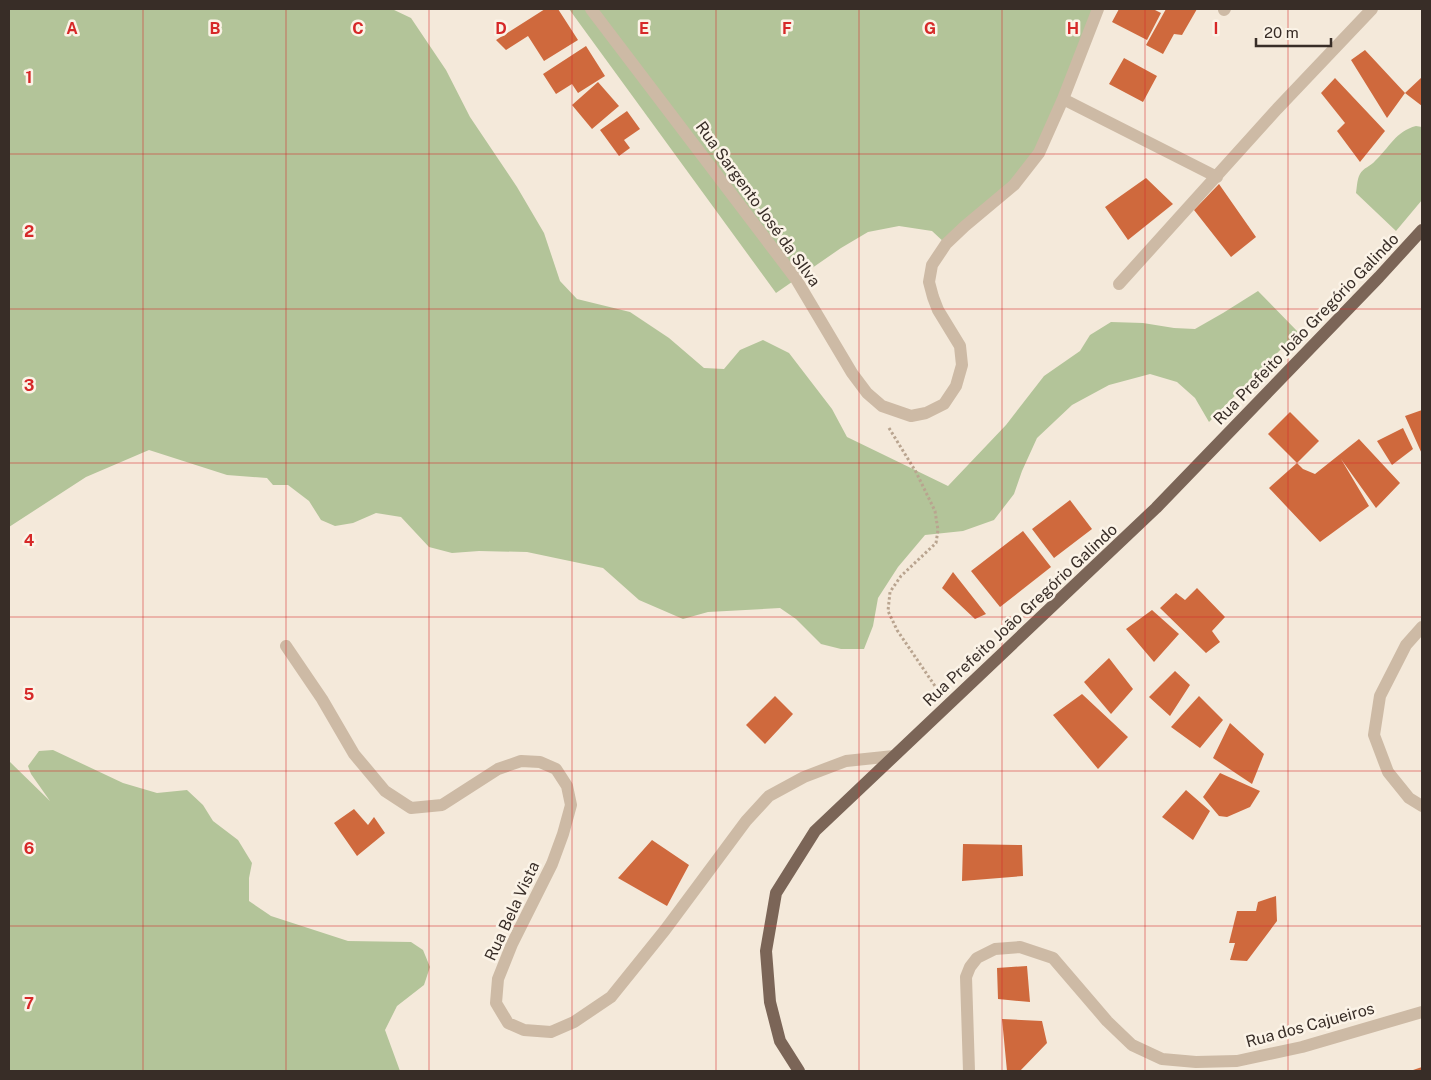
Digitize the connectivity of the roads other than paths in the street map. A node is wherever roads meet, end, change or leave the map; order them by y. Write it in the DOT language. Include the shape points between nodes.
graph roads {
  1 [pos="591,9"];
  2 [pos="1098,9"];
  3 [pos="1372,9"];
  4 [pos="1063,99"];
  5 [pos="1217,177"];
  6 [pos="1422,230"];
  7 [pos="1119,284"];
  8 [pos="1422,627"];
  9 [pos="286,646"];
  10 [pos="894,756"];
  11 [pos="1422,806"];
  12 [pos="1422,1012"];
  13 [pos="799,1071"];
  14 [pos="969,1071"];
  1 -- 4 [label="street, Rua Sargento José da SIlva" via="796,279 867,393 882,406 911,416 926,414 944,404 956,386 962,365 960,346 933,297 930,282 932,265 946,244 1014,185 1039,153"];
  2 -- 4 [label="street, Rua Sargento José da SIlva"];
  3 -- 5 [label="street"];
  4 -- 5 [label="street"];
  5 -- 7 [label="street"];
  6 -- 10 [label="main road, Rua Prefeito João Gregório Galindo" via="1156,508"];
  8 -- 11 [label="street" via="1406,645 1380,696 1374,735 1388,772 1409,798"];
  9 -- 10 [label="street, Rua Bela Vista" via="322,698 354,754 385,791 411,808 442,805 498,769 521,761 540,762 556,769 567,786 571,805 563,834 498,979 496,1003 508,1023 524,1030 551,1032 574,1022 611,997 746,821 769,796 804,777 846,761"];
  10 -- 13 [label="main road, Rua Prefeito João Gregório Galindo" via="815,831 776,893 766,951 770,1002 780,1041"];
  12 -- 14 [label="street, Rua dos Cajueiros" via="1302,1047 1237,1061 1162,1059 1132,1045 1053,958 1020,947 995,949 977,958 966,977"];
}
